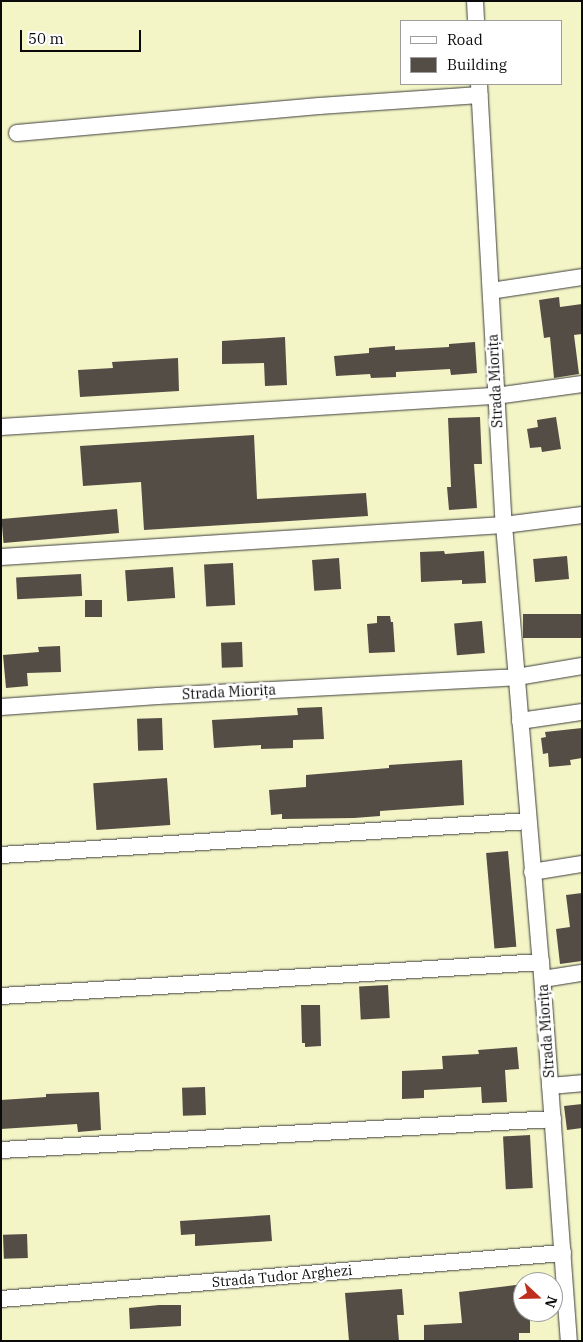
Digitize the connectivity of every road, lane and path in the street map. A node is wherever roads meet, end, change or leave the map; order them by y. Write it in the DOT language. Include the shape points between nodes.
graph roads {
  1 [pos="475,1"];
  2 [pos="476,20"];
  3 [pos="480,89"];
  4 [pos="18,133"];
  5 [pos="582,277"];
  6 [pos="491,291"];
  7 [pos="582,384"];
  8 [pos="496,396"];
  9 [pos="1,427"];
  10 [pos="582,515"];
  11 [pos="504,526"];
  12 [pos="1,557"];
  13 [pos="582,666"];
  14 [pos="517,677"];
  15 [pos="1,707"];
  16 [pos="582,712"];
  17 [pos="520,721"];
  18 [pos="528,821"];
  19 [pos="1,855"];
  20 [pos="582,864"];
  21 [pos="532,872"];
  22 [pos="541,962"];
  23 [pos="582,973"];
  24 [pos="542,979"];
  25 [pos="1,996"];
  26 [pos="582,1083"];
  27 [pos="550,1086"];
  28 [pos="553,1119"];
  29 [pos="1,1150"];
  30 [pos="563,1253"];
  31 [pos="1,1299"];
  32 [pos="574,1307"];
  33 [pos="569,1341"];
  1 -- 2 [label="street"];
  3 -- 4 [label="street"];
  3 -- 6 [label="street, Strada Miorița"];
  5 -- 6 [label="street"];
  6 -- 8 [label="street, Strada Miorița"];
  7 -- 8 [label="street"];
  8 -- 9 [label="street"];
  8 -- 11 [label="street, Strada Miorița"];
  10 -- 11 [label="street"];
  11 -- 12 [label="street"];
  11 -- 14 [label="street, Strada Miorița"];
  13 -- 14 [label="street, Strada Miorița"];
  14 -- 15 [label="street, Strada Miorița"];
  14 -- 17 [label="street, Strada Miorița"];
  16 -- 17 [label="street"];
  17 -- 18 [label="street, Strada Miorița"];
  18 -- 19 [label="street"];
  18 -- 21 [label="street, Strada Miorița"];
  20 -- 21 [label="street"];
  21 -- 22 [label="street, Strada Miorița"];
  22 -- 24 [label="street, Strada Miorița"];
  22 -- 25 [label="street"];
  23 -- 24 [label="street"];
  24 -- 27 [label="street, Strada Miorița"];
  26 -- 27 [label="street"];
  27 -- 28 [label="street, Strada Miorița"];
  28 -- 29 [label="street"];
  28 -- 30 [label="street, Strada Miorița"];
  30 -- 31 [label="street, Strada Tudor Arghezi"];
  30 -- 32 [label="street, Strada Miorița"];
  32 -- 33 [label="street, Strada Miorița"];
}
